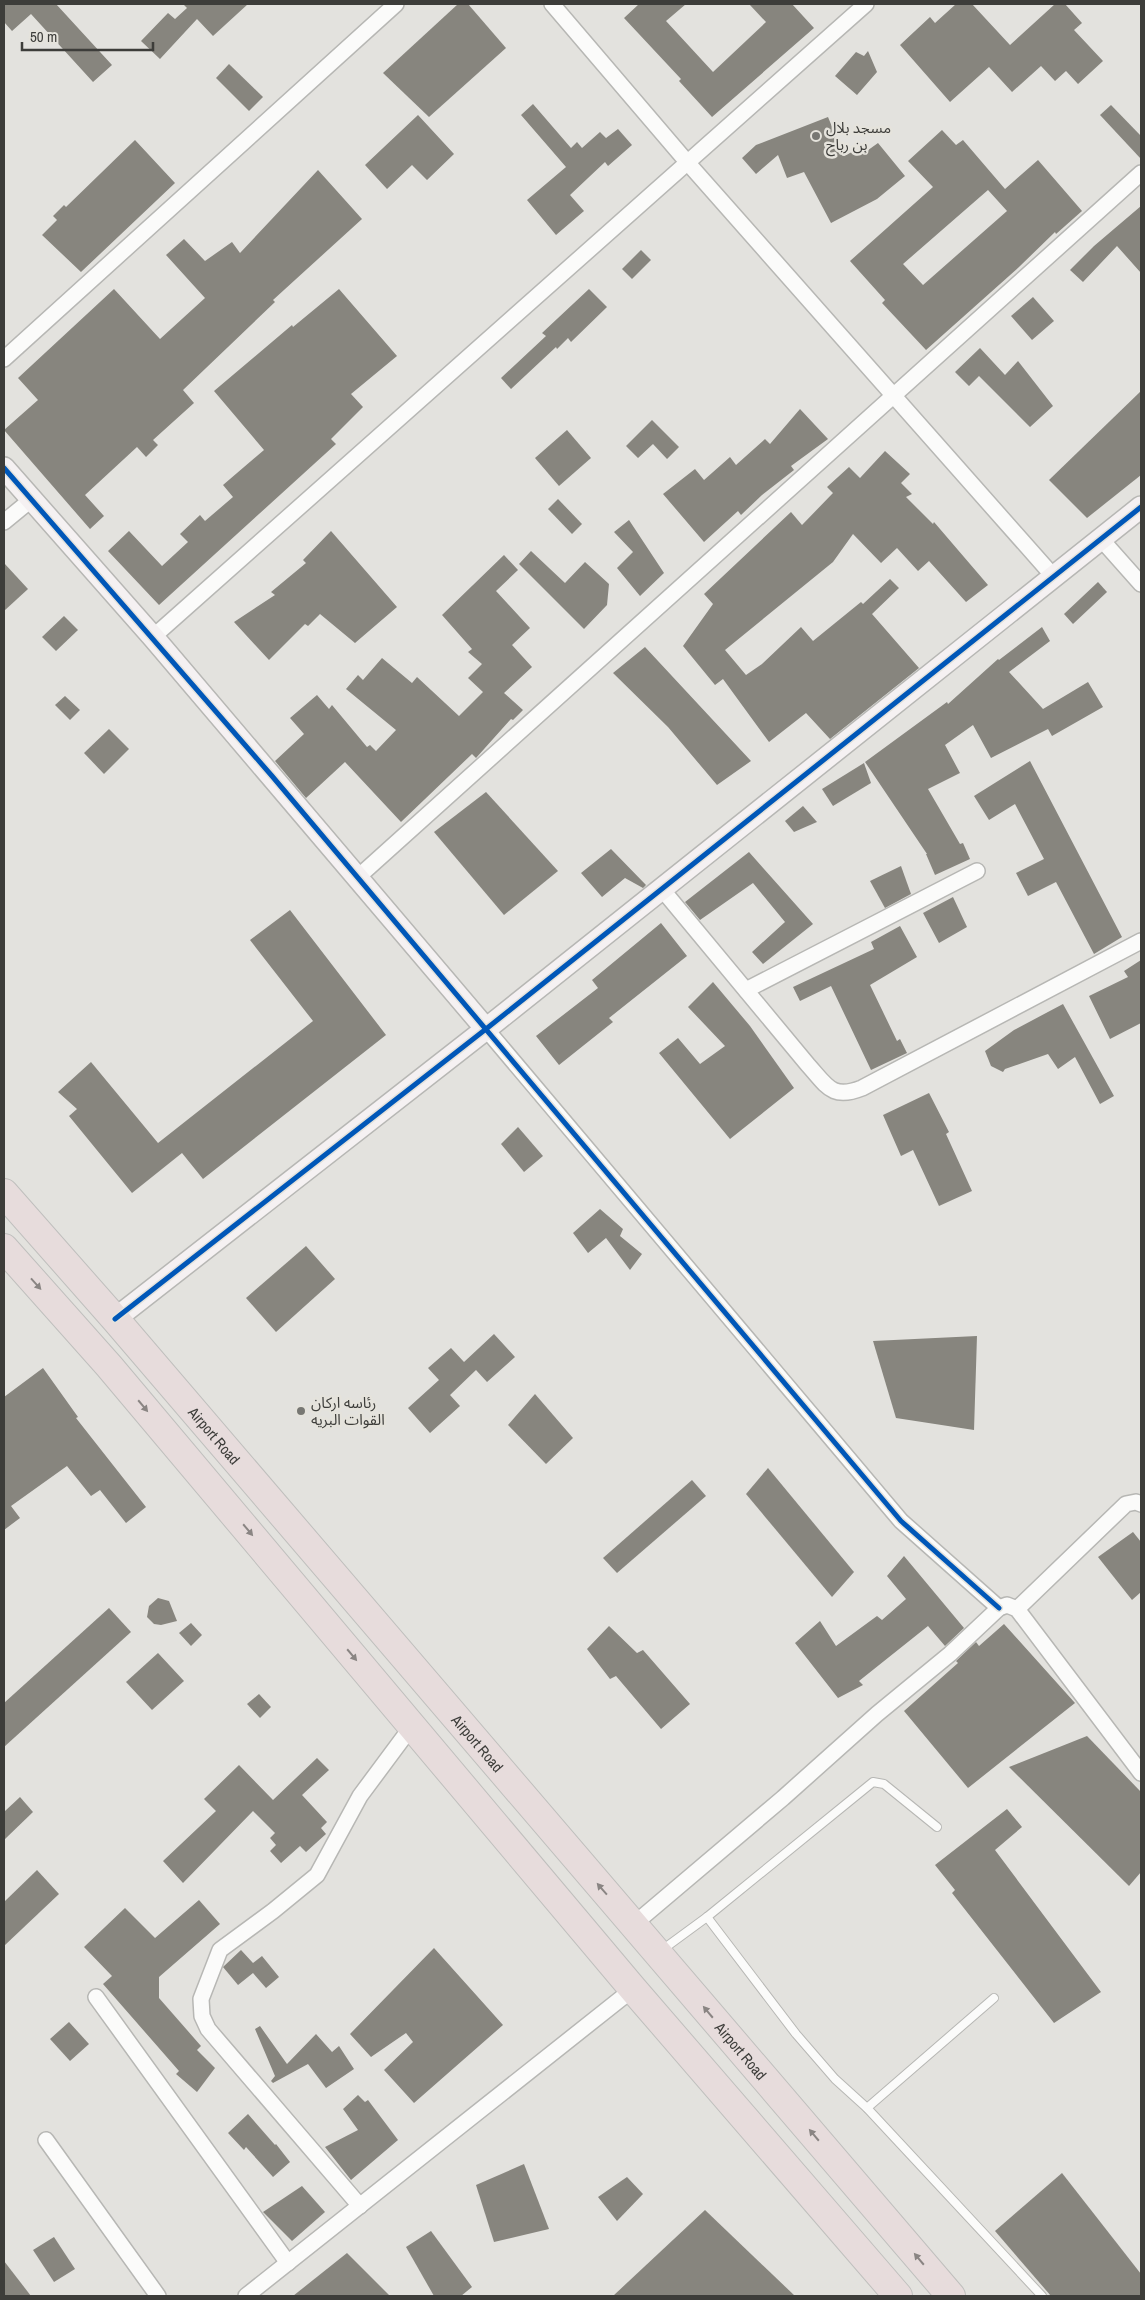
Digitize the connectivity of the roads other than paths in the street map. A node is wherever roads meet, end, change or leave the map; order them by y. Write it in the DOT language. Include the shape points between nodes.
graph roads {
  1 [pos="396,4"];
  2 [pos="552,4"];
  3 [pos="866,4"];
  4 [pos="687,162"];
  5 [pos="1141,173"];
  6 [pos="4,358"];
  7 [pos="892,396"];
  8 [pos="4,468"];
  9 [pos="32,499"];
  10 [pos="1141,507"];
  11 [pos="4,522"];
  12 [pos="1101,539"];
  13 [pos="1054,577"];
  14 [pos="1141,584"];
  15 [pos="153,637"];
  16 [pos="977,871"];
  17 [pos="357,878"];
  18 [pos="661,888"];
  19 [pos="1141,941"];
  20 [pos="746,990"];
  21 [pos="486,1029"];
  22 [pos="4,1193"];
  23 [pos="4,1248"];
  24 [pos="115,1319"];
  25 [pos="1141,1504"];
  26 [pos="1000,1608"];
  27 [pos="1017,1609"];
  28 [pos="412,1726"];
  29 [pos="1141,1772"];
  30 [pos="937,1827"];
  31 [pos="707,1917"];
  32 [pos="633,1925"];
  33 [pos="658,1953"];
  34 [pos="633,1989"];
  35 [pos="96,1997"];
  36 [pos="994,1998"];
  37 [pos="866,2108"];
  38 [pos="46,2140"];
  39 [pos="360,2206"];
  40 [pos="288,2263"];
  41 [pos="158,2296"];
  42 [pos="246,2296"];
  43 [pos="898,2296"];
  44 [pos="950,2296"];
  45 [pos="1042,2296"];
  1 -- 6 [label="street"];
  2 -- 4 [label="street"];
  3 -- 4 [label="street"];
  4 -- 7 [label="street"];
  4 -- 15 [label="street"];
  5 -- 7 [label="street"];
  7 -- 13 [label="street"];
  7 -- 17 [label="street"];
  8 -- 9 [label="street"];
  9 -- 11 [label="street"];
  9 -- 15 [label="street"];
  10 -- 12 [label="street"];
  12 -- 13 [label="street"];
  12 -- 14 [label="street"];
  13 -- 18 [label="street"];
  15 -- 17 [label="street"];
  16 -- 20 [label="street"];
  17 -- 21 [label="street"];
  18 -- 20 [label="street" via="676,910"];
  18 -- 21 [label="street"];
  19 -- 20 [label="street" via="847,1094 831,1090"];
  21 -- 24 [label="street"];
  21 -- 26 [label="street" via="901,1521"];
  22 -- 24 [label="highway, Airport Road"];
  23 -- 28 [label="highway, one-way" via="109,1366"];
  32 -- 24 [label="highway, Airport Road, one-way"];
  25 -- 27 [label="street" via="1126,1504"];
  26 -- 27 [label="street" via="1007,1605"];
  26 -- 32 [label="street"];
  27 -- 29 [label="street"];
  28 -- 34 [label="highway"];
  28 -- 39 [label="street" via="360,1796 317,1874 220,1950 201,1999 202,2016 208,2028"];
  30 -- 31 [label="lane" via="884,1784 873,1782"];
  31 -- 33 [label="lane"];
  31 -- 37 [label="lane" via="796,2034 835,2079"];
  32 -- 33 [label="highway, Airport Road"];
  44 -- 33 [label="highway, Airport Road, one-way"];
  34 -- 39 [label="street"];
  34 -- 43 [label="highway"];
  35 -- 40 [label="street"];
  36 -- 37 [label="lane"];
  37 -- 45 [label="lane"];
  38 -- 41 [label="street"];
  39 -- 40 [label="street"];
  40 -- 42 [label="street"];
}
